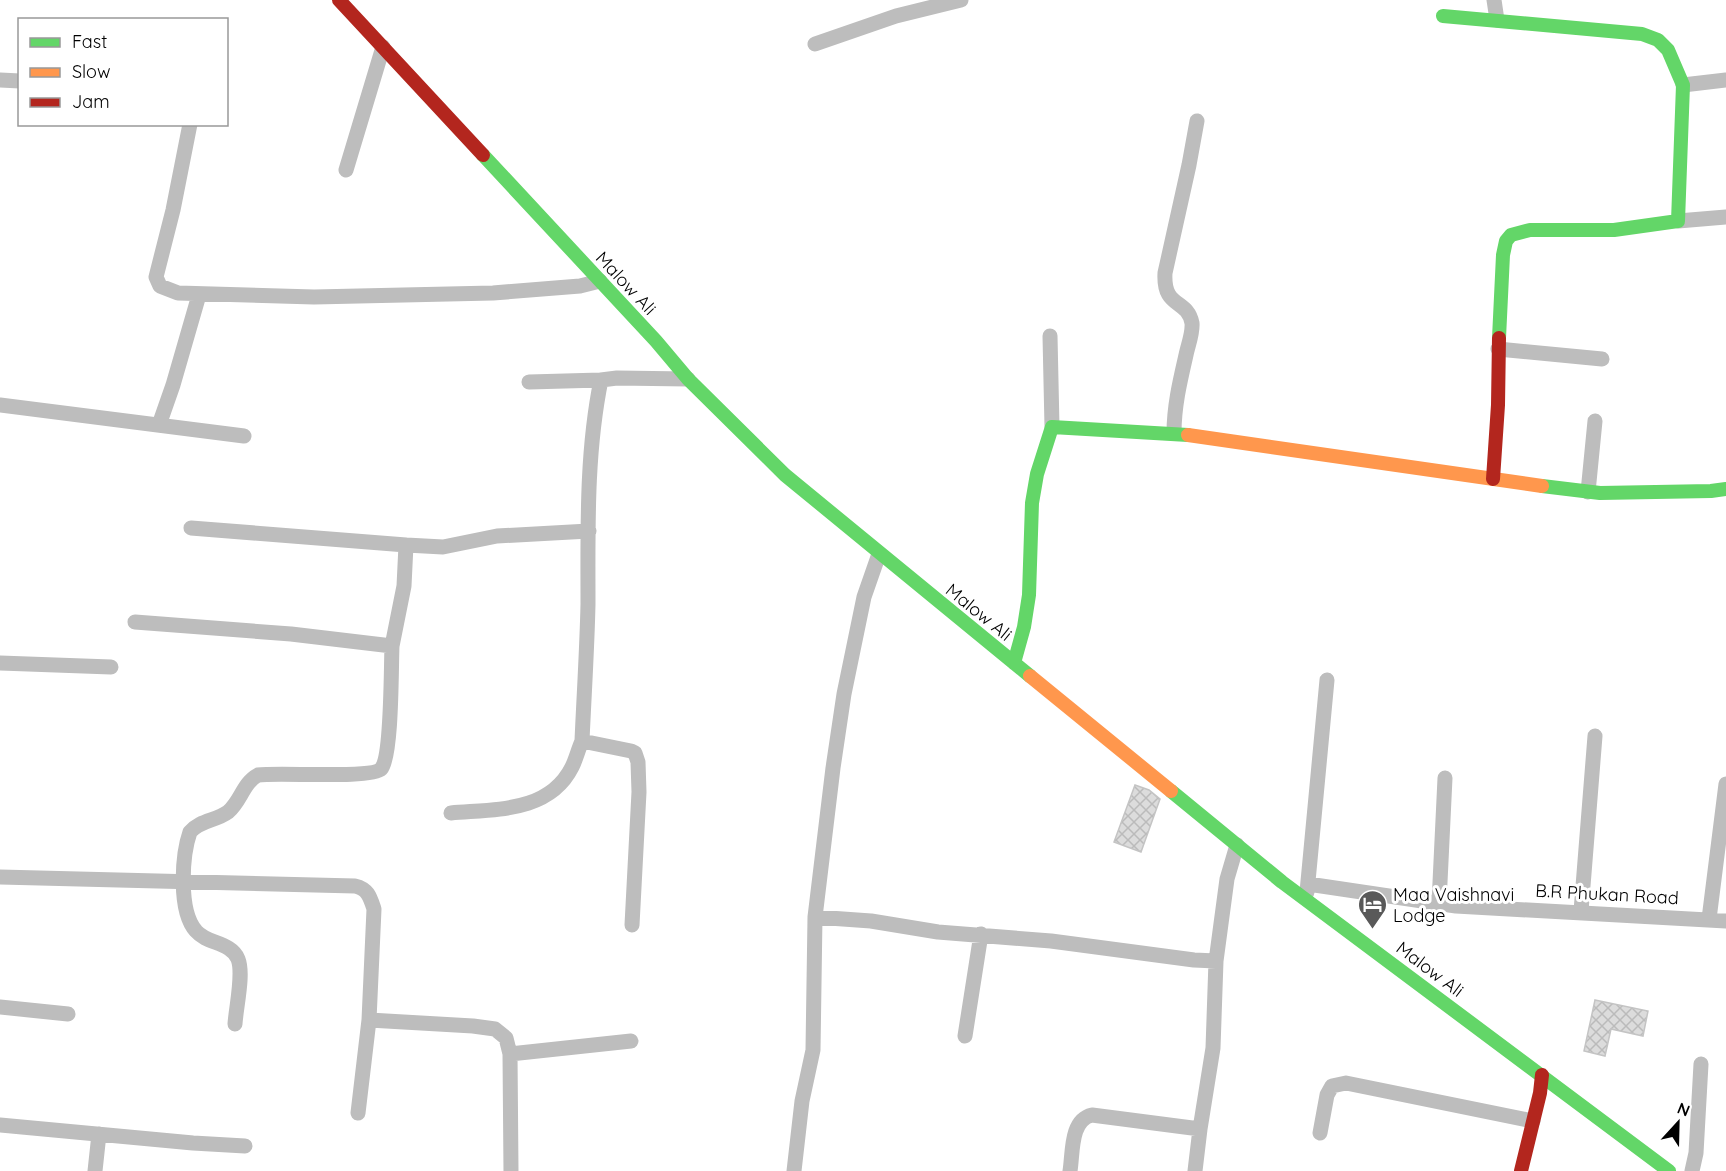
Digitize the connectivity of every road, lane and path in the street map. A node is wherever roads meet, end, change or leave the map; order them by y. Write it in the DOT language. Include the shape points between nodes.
graph roads {
  1 [pos="340,0"];
  2 [pos="961,0"];
  3 [pos="1494,0"];
  4 [pos="1443,16"];
  5 [pos="1497,20"];
  6 [pos="815,44"];
  7 [pos="383,47"];
  8 [pos="0,80"];
  9 [pos="1726,80"];
  10 [pos="18,81"];
  11 [pos="1683,85"];
  12 [pos="1197,120"];
  13 [pos="190,126"];
  14 [pos="346,170"];
  15 [pos="1726,217"];
  16 [pos="1678,221"];
  17 [pos="600,281"];
  18 [pos="199,295"];
  19 [pos="1050,336"];
  20 [pos="1498,349"];
  21 [pos="1602,358"];
  22 [pos="688,379"];
  23 [pos="601,380"];
  24 [pos="529,382"];
  25 [pos="0,405"];
  26 [pos="1595,421"];
  27 [pos="159,425"];
  28 [pos="1052,427"];
  29 [pos="1174,433"];
  30 [pos="244,436"];
  31 [pos="1493,480"];
  32 [pos="1726,489"];
  33 [pos="1588,492"];
  34 [pos="191,528"];
  35 [pos="589,531"];
  36 [pos="406,545"];
  37 [pos="879,554"];
  38 [pos="135,622"];
  39 [pos="392,646"];
  40 [pos="0,663"];
  41 [pos="1014,663"];
  42 [pos="111,667"];
  43 [pos="1327,680"];
  44 [pos="1595,736"];
  45 [pos="582,741"];
  46 [pos="1445,777"];
  47 [pos="1726,784"];
  48 [pos="451,813"];
  49 [pos="1238,845"];
  50 [pos="0,877"];
  51 [pos="184,882"];
  52 [pos="1307,892"];
  53 [pos="1439,903"];
  54 [pos="1581,911"];
  55 [pos="815,917"];
  56 [pos="1709,919"];
  57 [pos="1726,921"];
  58 [pos="632,925"];
  59 [pos="981,934"];
  60 [pos="1216,961"];
  61 [pos="0,1007"];
  62 [pos="68,1014"];
  63 [pos="369,1020"];
  64 [pos="235,1024"];
  65 [pos="965,1036"];
  66 [pos="631,1041"];
  67 [pos="510,1054"];
  68 [pos="1701,1064"];
  69 [pos="1542,1075"];
  70 [pos="358,1113"];
  71 [pos="1533,1121"];
  72 [pos="0,1125"];
  73 [pos="1200,1129"];
  74 [pos="1320,1133"];
  75 [pos="99,1134"];
  76 [pos="245,1146"];
  77 [pos="95,1171"];
  78 [pos="511,1171"];
  79 [pos="794,1171"];
  80 [pos="1070,1171"];
  81 [pos="1195,1171"];
  82 [pos="1521,1171"];
  83 [pos="1669,1171"];
  84 [pos="1692,1171"];
  1 -- 7 [label="street, Malow Ali"];
  2 -- 6 [label="street" via="896,16"];
  3 -- 5 [label="street"];
  4 -- 5 [label="street"];
  5 -- 11 [label="street" via="1653,37 1668,50"];
  7 -- 14 [label="street"];
  7 -- 17 [label="street, Malow Ali"];
  8 -- 10 [label="street"];
  9 -- 11 [label="street"];
  11 -- 16 [label="street"];
  12 -- 29 [label="street" via="1165,273 1169,298 1188,312 1192,328 1174,411"];
  13 -- 18 [label="street" via="156,277 166,289"];
  15 -- 16 [label="street"];
  16 -- 20 [label="street" via="1614,230 1530,230 1511,236 1503,255"];
  17 -- 18 [label="street" via="493,293"];
  17 -- 22 [label="street, Malow Ali"];
  18 -- 27 [label="street"];
  19 -- 28 [label="street"];
  20 -- 21 [label="street"];
  20 -- 31 [label="street"];
  22 -- 23 [label="street"];
  22 -- 37 [label="street, Malow Ali" via="785,475"];
  23 -- 24 [label="street"];
  23 -- 35 [label="street" via="594,421"];
  25 -- 27 [label="street"];
  26 -- 33 [label="street"];
  27 -- 30 [label="street"];
  28 -- 29 [label="street"];
  28 -- 41 [label="street" via="1032,503 1029,595"];
  29 -- 31 [label="street"];
  31 -- 33 [label="street"];
  32 -- 33 [label="street"];
  34 -- 36 [label="street"];
  35 -- 36 [label="street" via="497,536 443,547"];
  35 -- 45 [label="street"];
  36 -- 39 [label="street" via="404,585"];
  37 -- 41 [label="street, Malow Ali"];
  37 -- 55 [label="street" via="864,597 844,694"];
  38 -- 39 [label="street" via="291,633"];
  39 -- 51 [label="street" via="388,741 381,768 376,772 252,778 226,813 190,832"];
  40 -- 42 [label="street"];
  41 -- 49 [label="street, Malow Ali"];
  43 -- 52 [label="street"];
  44 -- 54 [label="street"];
  45 -- 48 [label="street" via="571,768 549,794 521,806"];
  45 -- 58 [label="street" via="631,751 638,762"];
  46 -- 53 [label="street"];
  47 -- 56 [label="street"];
  49 -- 52 [label="street, Malow Ali"];
  49 -- 60 [label="street" via="1227,879"];
  50 -- 51 [label="street"];
  51 -- 63 [label="street" via="363,888 374,909"];
  51 -- 64 [label="street" via="186,910 196,931 233,952 238,959"];
  52 -- 53 [label="street, B.R Phukan Road"];
  52 -- 69 [label="street, Malow Ali"];
  53 -- 54 [label="street, B.R Phukan Road"];
  54 -- 56 [label="street, B.R Phukan Road"];
  55 -- 59 [label="street"];
  55 -- 79 [label="street" via="813,1050"];
  56 -- 57 [label="street, B.R Phukan Road"];
  59 -- 60 [label="street"];
  59 -- 65 [label="street"];
  60 -- 73 [label="street" via="1213,1048"];
  61 -- 62 [label="street"];
  63 -- 67 [label="street" via="495,1029 506,1038"];
  63 -- 70 [label="street"];
  66 -- 67 [label="street"];
  67 -- 78 [label="street"];
  68 -- 84 [label="street"];
  69 -- 71 [label="street"];
  69 -- 83 [label="street, Malow Ali"];
  71 -- 74 [label="street" via="1338,1083 1327,1095"];
  71 -- 82 [label="street"];
  72 -- 75 [label="street"];
  73 -- 80 [label="street" via="1085,1117 1077,1126"];
  73 -- 81 [label="street"];
  75 -- 76 [label="street"];
  75 -- 77 [label="street"];
}
